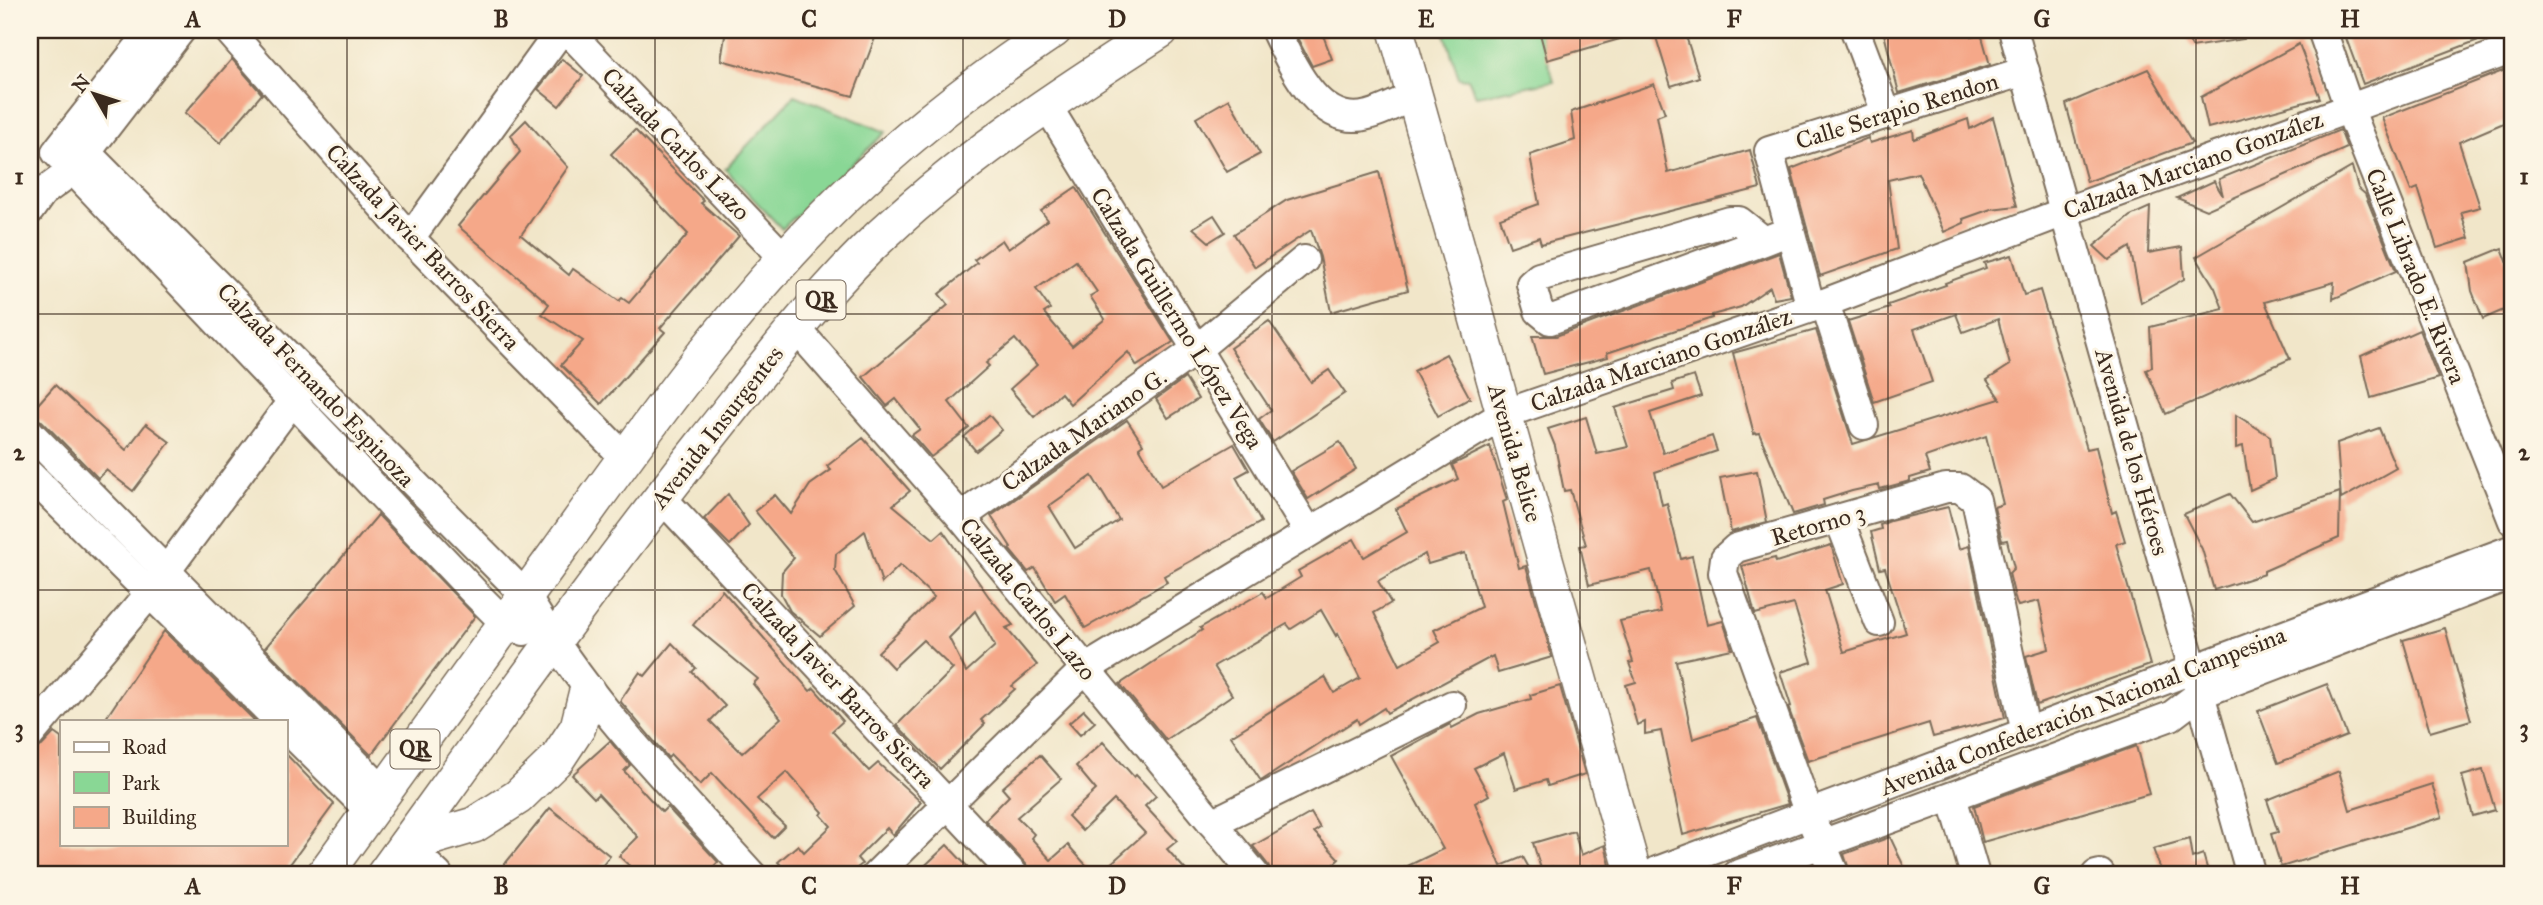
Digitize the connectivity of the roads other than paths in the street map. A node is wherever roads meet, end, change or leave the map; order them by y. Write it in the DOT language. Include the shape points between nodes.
graph roads {
  1 [pos="152,30"];
  2 [pos="181,30"];
  3 [pos="228,30"];
  4 [pos="561,30"];
  5 [pos="567,30"];
  6 [pos="1054,30"];
  7 [pos="1161,30"];
  8 [pos="1275,30"];
  9 [pos="1396,30"];
  10 [pos="1421,30"];
  11 [pos="1855,30"];
  12 [pos="2012,30"];
  13 [pos="2322,30"];
  14 [pos="2513,49"];
  15 [pos="2025,71"];
  16 [pos="1414,96"];
  17 [pos="1046,104"];
  18 [pos="2349,108"];
  19 [pos="1888,114"];
  20 [pos="71,152"];
  21 [pos="36,202"];
  22 [pos="2064,212"];
  23 [pos="1790,231"];
  24 [pos="410,238"];
  25 [pos="1763,241"];
  26 [pos="785,258"];
  27 [pos="1304,260"];
  28 [pos="1818,306"];
  29 [pos="795,327"];
  30 [pos="1197,349"];
  31 [pos="301,389"];
  32 [pos="1515,410"];
  33 [pos="1864,425"];
  34 [pos="30,433"];
  35 [pos="625,458"];
  36 [pos="30,475"];
  37 [pos="661,497"];
  38 [pos="961,517"];
  39 [pos="1839,519"];
  40 [pos="2513,521"];
  41 [pos="1308,531"];
  42 [pos="2513,549"];
  43 [pos="2513,574"];
  44 [pos="158,582"];
  45 [pos="2423,595"];
  46 [pos="516,610"];
  47 [pos="1879,622"];
  48 [pos="552,643"];
  49 [pos="1085,669"];
  50 [pos="2196,681"];
  51 [pos="587,691"];
  52 [pos="1452,705"];
  53 [pos="278,720"];
  54 [pos="287,729"];
  55 [pos="2026,733"];
  56 [pos="30,735"];
  57 [pos="1952,797"];
  58 [pos="377,802"];
  59 [pos="948,803"];
  60 [pos="1809,814"];
  61 [pos="1212,823"];
  62 [pos="1824,844"];
  63 [pos="406,845"];
  64 [pos="1651,874"];
  65 [pos="324,875"];
  66 [pos="384,875"];
  67 [pos="438,875"];
  68 [pos="752,875"];
  69 [pos="876,875"];
  70 [pos="1013,875"];
  71 [pos="1255,875"];
  72 [pos="1737,875"];
  73 [pos="1835,875"];
  74 [pos="1975,875"];
  75 [pos="2251,875"];
  1 -- 20 [label="street"];
  2 -- 20 [label="street"];
  3 -- 24 [label="street, Calzada Javier Barros Sierra"];
  4 -- 24 [label="street"];
  5 -- 26 [label="street, Calzada Carlos Lazo"];
  6 -- 26 [label="main road, QR" via="904,142"];
  7 -- 17 [label="main road, Avenida Insurgentes / QR"];
  8 -- 16 [label="street" via="1311,93 1331,111 1366,116"];
  9 -- 16 [label="main road, Avenida Belice"];
  10 -- 32 [label="main road, Avenida Belice"];
  11 -- 19 [label="street"];
  12 -- 15 [label="street, Avenida de los Héroes"];
  13 -- 18 [label="street, Calle Librado E. Rivera"];
  14 -- 18 [label="street, Calzada Marciano González"];
  15 -- 19 [label="street, Calle Serapio Rendon"];
  15 -- 22 [label="street, Avenida de los Héroes"];
  16 -- 32 [label="main road, Avenida Belice"];
  17 -- 29 [label="main road, Avenida Insurgentes / QR" via="955,172 868,248"];
  17 -- 30 [label="street, Calzada Guillermo López Vega"];
  18 -- 22 [label="street, Calzada Marciano González"];
  18 -- 40 [label="street, Calle Librado E. Rivera"];
  19 -- 23 [label="street, Calle Serapio Rendon" via="1769,151"];
  20 -- 21 [label="street"];
  20 -- 31 [label="street, Calzada Fernando Espinoza"];
  22 -- 28 [label="street, Calzada Marciano González"];
  22 -- 50 [label="street, Avenida de los Héroes"];
  23 -- 25 [label="street"];
  23 -- 28 [label="street"];
  24 -- 35 [label="street, Calzada Javier Barros Sierra"];
  25 -- 25 [label="street" via="1550,320 1539,311 1531,284 1539,277 1730,221 1739,221"];
  26 -- 35 [label="main road, QR"];
  27 -- 30 [label="street, Calzada Mariano G."];
  28 -- 32 [label="street, Calzada Marciano González"];
  28 -- 33 [label="street"];
  29 -- 37 [label="main road, Avenida Insurgentes / QR"];
  29 -- 38 [label="street, Calzada Carlos Lazo"];
  30 -- 38 [label="street, Calzada Mariano G."];
  30 -- 41 [label="street, Calzada Guillermo López Vega"];
  31 -- 44 [label="street"];
  31 -- 46 [label="street, Calzada Fernando Espinoza"];
  32 -- 41 [label="street, Calzada Marciano González"];
  32 -- 64 [label="main road, Avenida Belice"];
  34 -- 44 [label="street"];
  35 -- 46 [label="main road, QR"];
  36 -- 44 [label="street"];
  37 -- 48 [label="main road, Avenida Insurgentes / QR"];
  37 -- 59 [label="street, Calzada Javier Barros Sierra"];
  38 -- 49 [label="street, Calzada Carlos Lazo"];
  39 -- 47 [label="street"];
  39 -- 55 [label="street, Retorno 3" via="1946,488 1961,488 1976,500"];
  39 -- 60 [label="street, Retorno 3" via="1736,548 1725,558 1723,573"];
  41 -- 49 [label="street, Calzada Marciano González"];
  42 -- 45 [label="street, Avenida Confederación Nacional Campesina"];
  43 -- 45 [label="street, Avenida Confederación Nacional Campesina"];
  44 -- 53 [label="street"];
  44 -- 56 [label="street"];
  44 -- 58 [label="street"];
  45 -- 50 [label="street, Avenida Confederación Nacional Campesina"];
  46 -- 48 [label="street, Calzada Fernando Espinoza"];
  46 -- 58 [label="main road, QR"];
  48 -- 51 [label="street, Calzada Fernando Espinoza"];
  48 -- 63 [label="main road, Avenida Insurgentes / QR"];
  49 -- 59 [label="street, Calzada Marciano González"];
  49 -- 61 [label="street, Calzada Carlos Lazo"];
  50 -- 55 [label="street, Avenida Confederación Nacional Campesina"];
  50 -- 57 [label="street, Avenida Confederación Nacional Campesina" via="2171,716"];
  50 -- 75 [label="street, Avenida de los Héroes"];
  51 -- 63 [label="main road" via="571,738 519,797 474,825"];
  51 -- 68 [label="street, Calzada Fernando Espinoza"];
  52 -- 61 [label="street"];
  54 -- 58 [label="street"];
  55 -- 60 [label="street, Avenida Confederación Nacional Campesina"];
  57 -- 62 [label="street, Avenida Confederación Nacional Campesina"];
  57 -- 74 [label="street"];
  58 -- 65 [label="main road, QR"];
  59 -- 69 [label="street, Calzada Marciano González"];
  59 -- 70 [label="street, Calzada Javier Barros Sierra"];
  60 -- 62 [label="street, Retorno 3"];
  60 -- 64 [label="street, Avenida Confederación Nacional Campesina"];
  61 -- 71 [label="street, Calzada Carlos Lazo"];
  62 -- 72 [label="street, Avenida Confederación Nacional Campesina"];
  62 -- 73 [label="street, Retorno 3"];
  63 -- 66 [label="main road, Avenida Insurgentes / QR"];
  63 -- 67 [label="street"];
}
